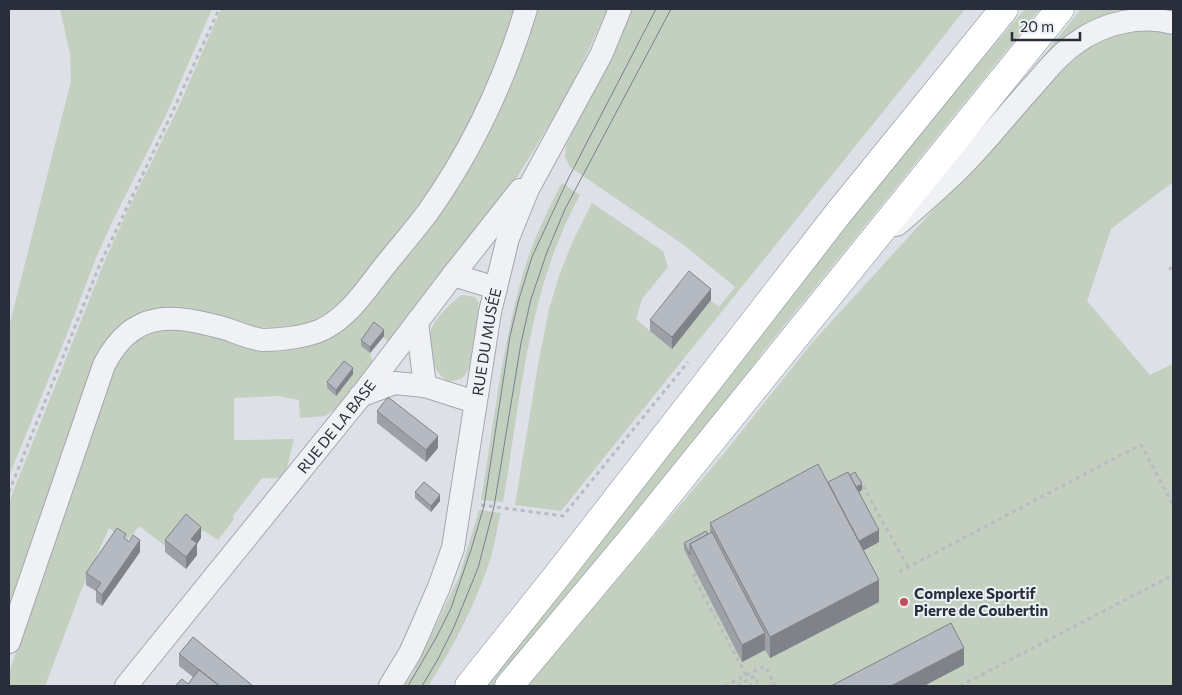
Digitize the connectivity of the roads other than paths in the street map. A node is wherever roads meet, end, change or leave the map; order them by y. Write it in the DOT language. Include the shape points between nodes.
graph roads {
  1 [pos="526,9"];
  2 [pos="620,9"];
  3 [pos="1004,9"];
  4 [pos="1060,9"];
  5 [pos="1173,23"];
  6 [pos="542,162"];
  7 [pos="852,266"];
  8 [pos="453,275"];
  9 [pos="496,288"];
  10 [pos="417,322"];
  11 [pos="425,386"];
  12 [pos="360,397"];
  13 [pos="475,402"];
  14 [pos="9,642"];
  15 [pos="126,686"];
  16 [pos="390,686"];
  17 [pos="469,686"];
  18 [pos="509,686"];
  1 -- 14 [label="street" via="488,111 462,159 427,212 342,317 319,331 262,340 195,320 169,318 141,325 119,341 104,365"];
  2 -- 6 [label="street, RUE DU MUSÉE" via="601,55"];
  3 -- 17 [label="highway" via="837,215"];
  4 -- 7 [label="highway"];
  5 -- 7 [label="street" via="1144,19 1124,22 1103,27 1076,42 1051,65 962,166"];
  6 -- 8 [label="street, RUE DE LA BASE"];
  6 -- 9 [label="street, RUE DU MUSÉE" via="508,238"];
  7 -- 18 [label="highway"];
  8 -- 9 [label="street"];
  8 -- 10 [label="street, RUE DE LA BASE"];
  9 -- 13 [label="street, RUE DU MUSÉE"];
  10 -- 11 [label="street"];
  10 -- 12 [label="street, RUE DE LA BASE"];
  11 -- 12 [label="street" via="395,383"];
  11 -- 13 [label="street"];
  12 -- 15 [label="street, RUE DE LA BASE"];
  13 -- 16 [label="street, RUE DU MUSÉE" via="452,548 410,653"];
}
